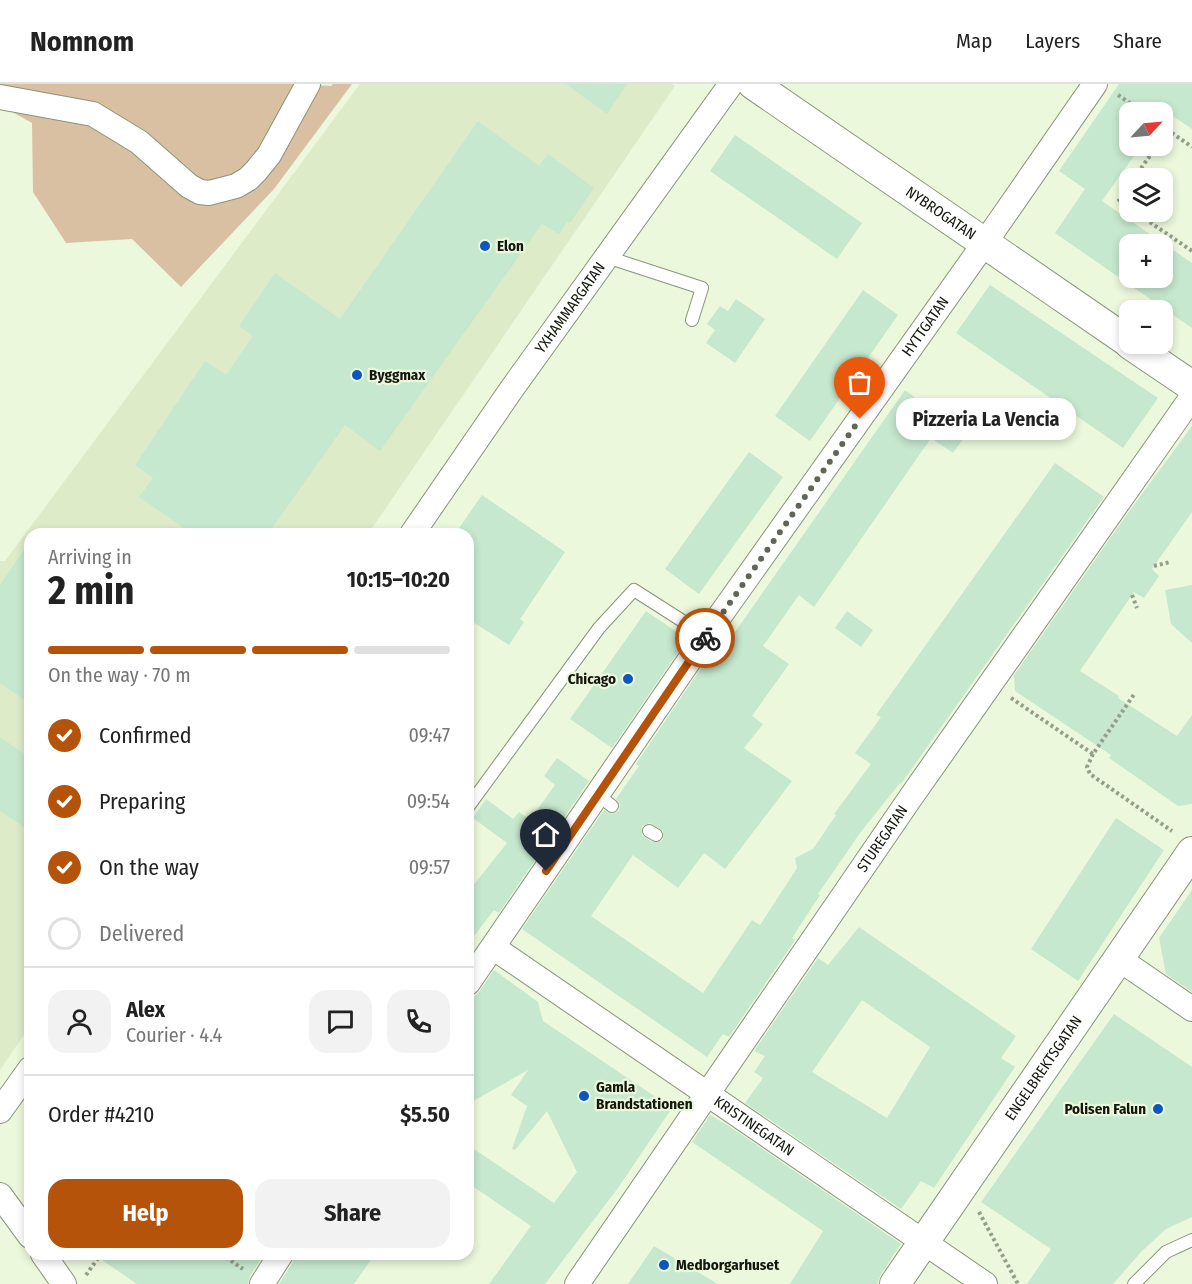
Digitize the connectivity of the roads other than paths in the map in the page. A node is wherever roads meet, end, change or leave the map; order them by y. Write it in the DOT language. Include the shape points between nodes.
graph roads {
  1 [pos="308,84"];
  2 [pos="731,84"];
  3 [pos="753,84"];
  4 [pos="1102,87"];
  5 [pos="0,97"];
  6 [pos="984,244"];
  7 [pos="607,257"];
  8 [pos="692,320"];
  9 [pos="1119,336"];
  10 [pos="1146,354"];
  11 [pos="1192,386"];
  12 [pos="1192,397"];
  13 [pos="416,528"];
  14 [pos="706,636"];
  15 [pos="474,799"];
  16 [pos="1183,843"];
  17 [pos="494,948"];
  18 [pos="1119,959"];
  19 [pos="474,975"];
  20 [pos="1192,1009"];
  21 [pos="24,1077"];
  22 [pos="707,1095"];
  23 [pos="0,1111"];
  24 [pos="0,1195"];
  25 [pos="24,1228"];
  26 [pos="1192,1240"];
  27 [pos="925,1242"];
  28 [pos="50,1260"];
  29 [pos="277,1260"];
  30 [pos="74,1281"];
  31 [pos="262,1284"];
  32 [pos="577,1284"];
  33 [pos="895,1284"];
  34 [pos="986,1284"];
  35 [pos="1134,1284"];
  1 -- 5 [label="street" via="256,171 236,186 209,193 189,186 139,141 93,114"];
  2 -- 7 [label="street, YXHAMMARGATAN"];
  3 -- 6 [label="street, NYBROGATAN"];
  4 -- 6 [label="street, HYTTGATAN"];
  6 -- 9 [label="street, NYBROGATAN"];
  6 -- 14 [label="street, HYTTGATAN"];
  7 -- 8 [label="lane" via="702,288"];
  7 -- 13 [label="street, YXHAMMARGATAN"];
  10 -- 11 [label="street, NYBROGATAN"];
  12 -- 22 [label="street, STUREGATAN"];
  14 -- 15 [label="lane" via="633,590 599,628"];
  14 -- 17 [label="street, HYTTGATAN" via="605,800"];
  16 -- 18 [label="street, ENGELBREKTSGATAN"];
  17 -- 19 [label="street, HYTTGATAN"];
  17 -- 22 [label="street, KRISTINEGATAN"];
  18 -- 20 [label="street"];
  18 -- 27 [label="street, ENGELBREKTSGATAN"];
  21 -- 23 [label="street"];
  22 -- 27 [label="street, KRISTINEGATAN"];
  22 -- 32 [label="street, STUREGATAN"];
  24 -- 25 [label="street"];
  26 -- 35 [label="lane" via="1166,1252"];
  27 -- 33 [label="street, ENGELBREKTSGATAN"];
  27 -- 34 [label="street, KRISTINEGATAN"];
  28 -- 30 [label="street"];
  29 -- 31 [label="street"];
}
